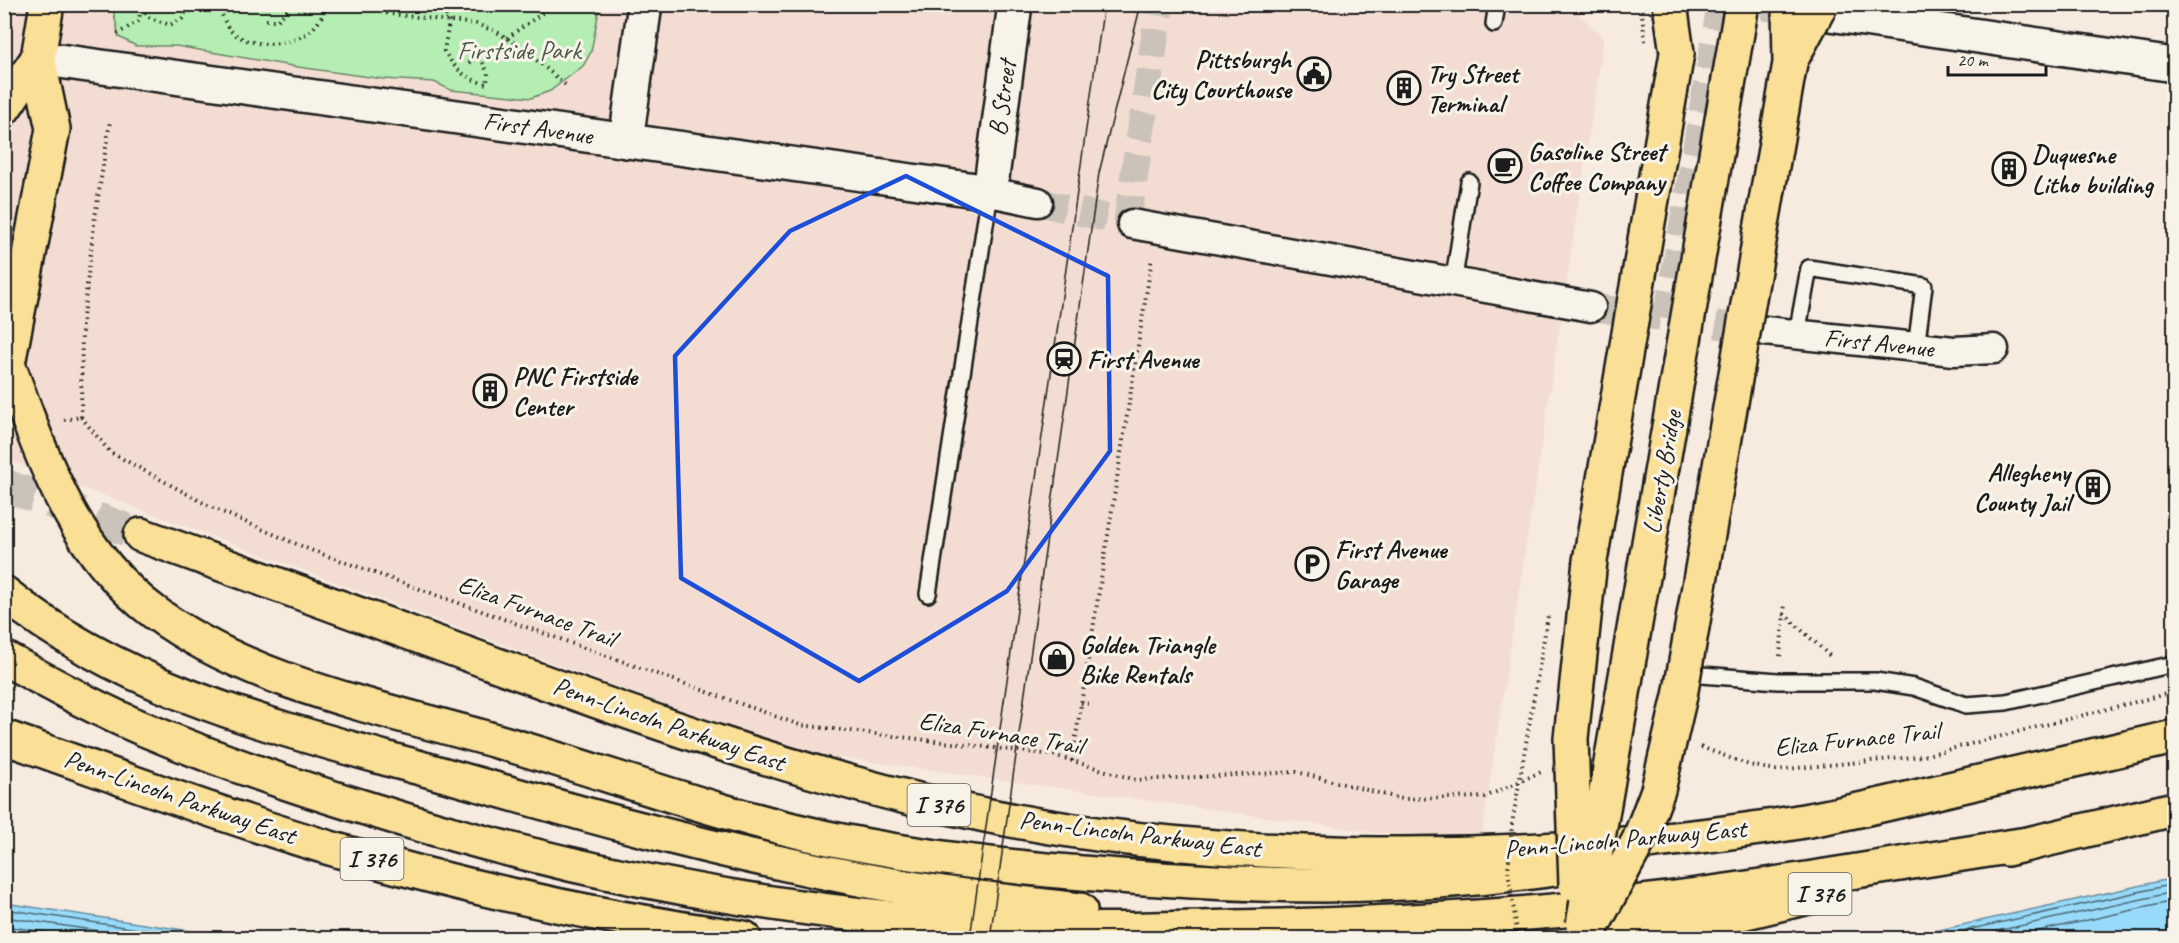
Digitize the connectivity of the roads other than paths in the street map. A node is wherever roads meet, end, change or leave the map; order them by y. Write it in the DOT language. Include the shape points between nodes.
graph roads {
  1 [pos="47,4"];
  2 [pos="645,4"];
  3 [pos="1015,4"];
  4 [pos="1497,4"];
  5 [pos="1670,4"];
  6 [pos="1742,4"];
  7 [pos="1789,4"];
  8 [pos="1822,9"];
  9 [pos="1494,24"];
  10 [pos="38,58"];
  11 [pos="1790,63"];
  12 [pos="2175,65"];
  13 [pos="4,108"];
  14 [pos="626,141"];
  15 [pos="1469,182"];
  16 [pos="990,192"];
  17 [pos="1038,202"];
  18 [pos="1132,224"];
  19 [pos="1453,284"];
  20 [pos="1591,308"];
  21 [pos="1765,331"];
  22 [pos="1797,334"];
  23 [pos="1916,348"];
  24 [pos="1994,349"];
  25 [pos="5,368"];
  26 [pos="141,535"];
  27 [pos="4,593"];
  28 [pos="928,594"];
  29 [pos="4,658"];
  30 [pos="2175,664"];
  31 [pos="1702,675"];
  32 [pos="2175,736"];
  33 [pos="4,737"];
  34 [pos="2175,809"];
  35 [pos="1776,826"];
  36 [pos="2028,843"];
  37 [pos="1301,926"];
  38 [pos="744,939"];
  39 [pos="1579,939"];
  40 [pos="1586,939"];
  41 [pos="1610,939"];
  1 -- 10 [label="main road"];
  2 -- 14 [label="main road"];
  3 -- 16 [label="main road, B Street"];
  4 -- 9 [label="lane"];
  5 -- 39 [label="main road, bridge" via="1677,53 1590,561 1571,738"];
  6 -- 39 [label="main road, Liberty Bridge, bridge"];
  7 -- 11 [label="main road, bridge"];
  8 -- 11 [label="main road, bridge"];
  8 -- 12 [label="main road"];
  10 -- 13 [label="main road"];
  10 -- 14 [label="main road, First Avenue"];
  10 -- 25 [label="main road" via="53,129"];
  11 -- 40 [label="main road, bridge" via="1680,696 1658,790 1639,840"];
  14 -- 16 [label="main road, First Avenue"];
  15 -- 19 [label="lane"];
  16 -- 17 [label="street, First Avenue"];
  16 -- 28 [label="lane"];
  18 -- 19 [label="street"];
  19 -- 20 [label="street"];
  21 -- 22 [label="street, First Avenue"];
  22 -- 23 [label="street, First Avenue"];
  22 -- 23 [label="lane" via="1809,268 1924,285"];
  23 -- 24 [label="street, First Avenue"];
  25 -- 35 [label="main road" via="74,523 97,557 153,611 189,634 270,673 770,824 878,848 1062,872 1175,881 1348,886 1414,885 1537,872"];
  26 -- 35 [label="main road, Penn-Lincoln Parkway East / I 376" via="725,745 839,780 952,808 1068,829 1302,852 1422,853 1623,842"];
  27 -- 37 [label="main road" via="76,643 165,687 306,735 593,818 844,876 1017,903"];
  29 -- 37 [label="main road" via="142,729 284,783 462,838 620,876 725,896 845,912 1021,927 1114,930"];
  30 -- 31 [label="lane" via="2006,702 1966,705 1914,687 1875,681 1778,681"];
  32 -- 35 [label="main road, Penn-Lincoln Parkway East / I 376"];
  33 -- 38 [label="main road, Penn-Lincoln Parkway East / I 376" via="235,817 426,874 564,907"];
  34 -- 36 [label="main road, I 376"];
  36 -- 37 [label="main road" via="1599,907"];
  36 -- 41 [label="main road, I 376" via="1742,913"];
}
